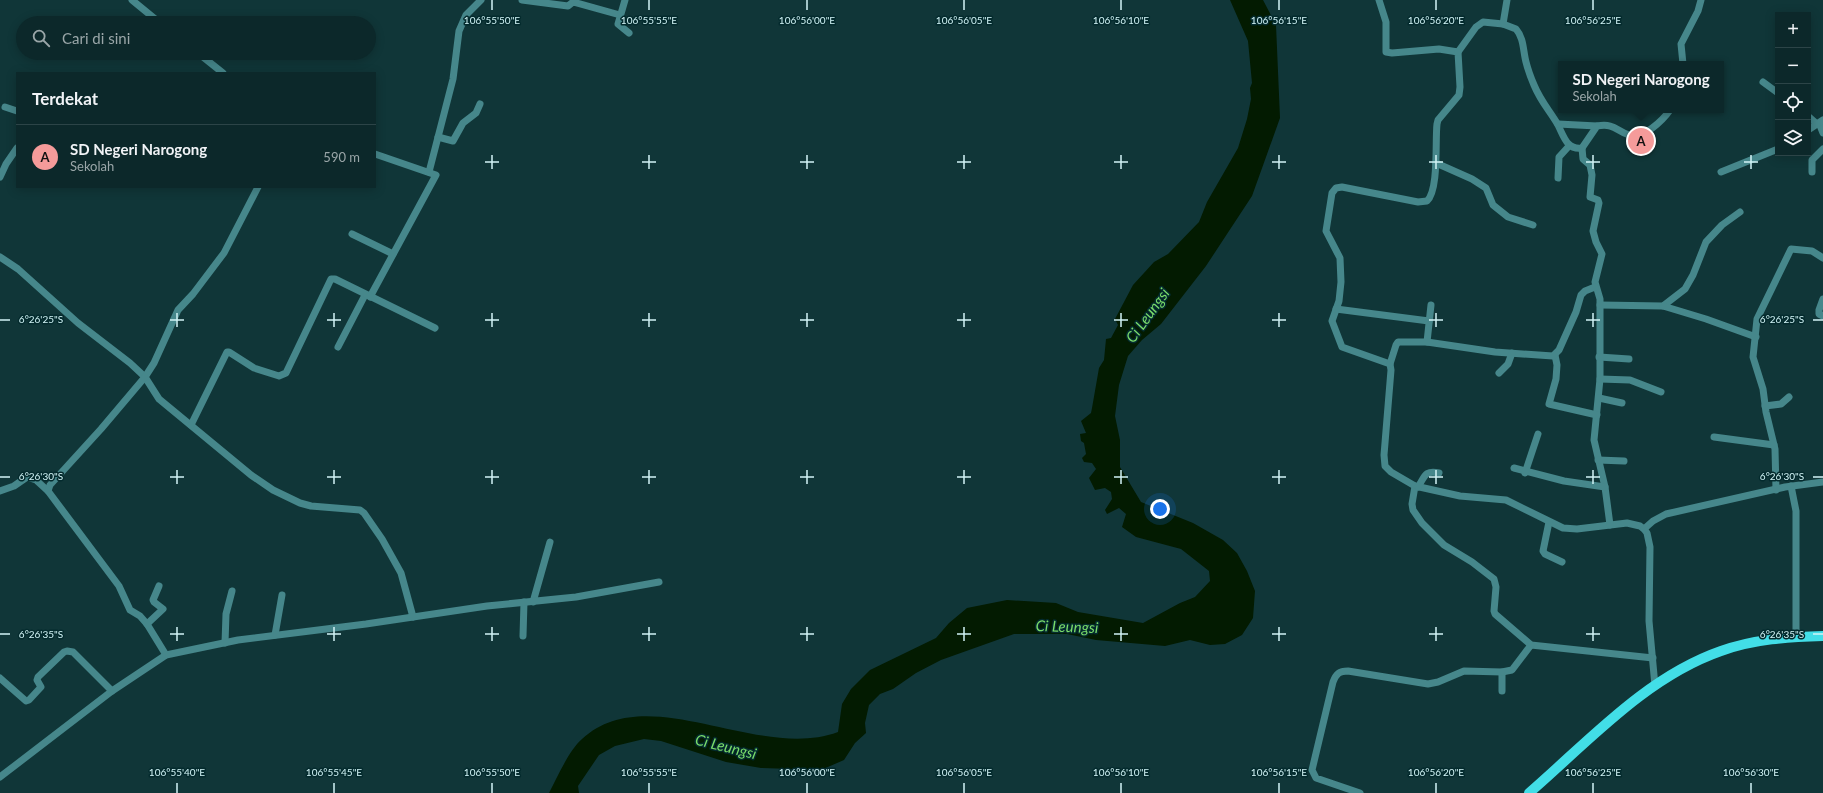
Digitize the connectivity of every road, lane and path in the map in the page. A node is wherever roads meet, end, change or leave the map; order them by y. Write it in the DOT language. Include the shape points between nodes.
graph roads {
  1 [pos="132,0"];
  2 [pos="481,0"];
  3 [pos="522,0"];
  4 [pos="625,0"];
  5 [pos="1379,0"];
  6 [pos="1507,0"];
  7 [pos="1701,0"];
  8 [pos="620,15"];
  9 [pos="151,16"];
  10 [pos="1503,24"];
  11 [pos="629,33"];
  12 [pos="1458,52"];
  13 [pos="207,60"];
  14 [pos="1683,61"];
  15 [pos="222,72"];
  16 [pos="1762,82"];
  17 [pos="1775,91"];
  18 [pos="480,104"];
  19 [pos="5,108"];
  20 [pos="16,111"];
  21 [pos="1668,113"];
  22 [pos="1811,118"];
  23 [pos="1820,122"];
  24 [pos="1558,124"];
  25 [pos="1597,126"];
  26 [pos="1811,128"];
  27 [pos="1823,133"];
  28 [pos="438,137"];
  29 [pos="1569,146"];
  30 [pos="1582,148"];
  31 [pos="16,149"];
  32 [pos="1823,149"];
  33 [pos="1775,150"];
  34 [pos="376,154"];
  35 [pos="1436,163"];
  36 [pos="429,172"];
  37 [pos="1721,172"];
  38 [pos="1812,172"];
  39 [pos="0,177"];
  40 [pos="1558,178"];
  41 [pos="257,188"];
  42 [pos="1740,212"];
  43 [pos="1533,225"];
  44 [pos="352,234"];
  45 [pos="393,254"];
  46 [pos="0,258"];
  47 [pos="1823,258"];
  48 [pos="1595,287"];
  49 [pos="368,296"];
  50 [pos="1823,298"];
  51 [pos="1431,305"];
  52 [pos="1600,305"];
  53 [pos="1663,306"];
  54 [pos="1336,308"];
  55 [pos="1823,316"];
  56 [pos="1429,321"];
  57 [pos="435,328"];
  58 [pos="1756,337"];
  59 [pos="1427,342"];
  60 [pos="338,347"];
  61 [pos="1512,353"];
  62 [pos="1555,355"];
  63 [pos="1600,357"];
  64 [pos="1629,359"];
  65 [pos="1390,364"];
  66 [pos="1499,373"];
  67 [pos="145,377"];
  68 [pos="1600,379"];
  69 [pos="1661,392"];
  70 [pos="1789,397"];
  71 [pos="1599,398"];
  72 [pos="1622,402"];
  73 [pos="1765,406"];
  74 [pos="1597,415"];
  75 [pos="191,424"];
  76 [pos="1538,434"];
  77 [pos="1714,437"];
  78 [pos="1774,445"];
  79 [pos="1598,460"];
  80 [pos="1624,461"];
  81 [pos="1514,468"];
  82 [pos="1525,472"];
  83 [pos="1439,473"];
  84 [pos="1823,482"];
  85 [pos="1417,486"];
  86 [pos="1791,486"];
  87 [pos="1605,487"];
  88 [pos="1776,490"];
  89 [pos="0,491"];
  90 [pos="48,492"];
  91 [pos="1549,522"];
  92 [pos="1610,525"];
  93 [pos="1644,529"];
  94 [pos="550,542"];
  95 [pos="1562,562"];
  96 [pos="659,582"];
  97 [pos="159,586"];
  98 [pos="232,591"];
  99 [pos="282,595"];
  100 [pos="524,602"];
  101 [pos="533,602"];
  102 [pos="413,617"];
  103 [pos="147,624"];
  104 [pos="275,635"];
  105 [pos="523,636"];
  106 [pos="1823,636"];
  107 [pos="1796,637"];
  108 [pos="225,643"];
  109 [pos="1531,645"];
  110 [pos="166,656"];
  111 [pos="1652,658"];
  112 [pos="1502,672"];
  113 [pos="0,678"];
  114 [pos="1655,686"];
  115 [pos="112,691"];
  116 [pos="1502,692"];
  117 [pos="1,774"];
  118 [pos="1360,793"];
  119 [pos="1529,793"];
  1 -- 9 [label="street"];
  2 -- 28 [label="street" via="466,15 459,31 453,79"];
  3 -- 8 [label="street" via="568,6 573,2"];
  4 -- 8 [label="street"];
  5 -- 12 [label="street" via="1385,18 1386,52 1439,49"];
  6 -- 10 [label="street"];
  7 -- 14 [label="street" via="1681,44"];
  8 -- 11 [label="street" via="618,25"];
  10 -- 12 [label="street" via="1479,24"];
  10 -- 24 [label="street" via="1519,32 1534,86"];
  12 -- 35 [label="street" via="1459,95 1437,124"];
  13 -- 15 [label="street"];
  16 -- 17 [label="street"];
  18 -- 28 [label="street" via="476,113 463,123 453,141"];
  19 -- 20 [label="street"];
  21 -- 25 [label="street" via="1645,133 1634,136 1605,125"];
  22 -- 23 [label="street"];
  23 -- 26 [label="street"];
  23 -- 27 [label="street"];
  24 -- 25 [label="street"];
  24 -- 29 [label="street"];
  25 -- 30 [label="street"];
  28 -- 36 [label="street"];
  29 -- 30 [label="street"];
  29 -- 40 [label="street" via="1559,157"];
  30 -- 48 [label="street" via="1583,159 1590,165 1592,175 1590,197 1599,203 1593,231 1602,254"];
  31 -- 39 [label="street"];
  32 -- 38 [label="street" via="1812,160"];
  33 -- 37 [label="street"];
  34 -- 36 [label="street"];
  35 -- 43 [label="street" via="1486,188 1493,205 1508,217"];
  35 -- 54 [label="street" via="1431,196 1427,201 1342,187 1336,188 1332,193 1326,231 1340,258 1340,298"];
  36 -- 45 [label="street" via="436,175"];
  41 -- 67 [label="street" via="224,253 178,310"];
  42 -- 53 [label="street" via="1722,225 1706,242 1685,289"];
  44 -- 45 [label="street"];
  45 -- 49 [label="street"];
  46 -- 67 [label="street" via="18,269 78,323"];
  47 -- 58 [label="street" via="1812,251 1791,249 1757,319"];
  48 -- 52 [label="street" via="1599,293"];
  48 -- 62 [label="street" via="1581,295"];
  49 -- 57 [label="street"];
  49 -- 60 [label="street"];
  49 -- 75 [label="street" via="331,279 286,373 282,375 254,368 227,352"];
  50 -- 55 [label="street" via="1819,310 1819,314"];
  51 -- 56 [label="street"];
  52 -- 53 [label="street"];
  52 -- 63 [label="street"];
  53 -- 58 [label="street"];
  54 -- 56 [label="street"];
  54 -- 65 [label="street" via="1332,321 1342,347"];
  56 -- 59 [label="street"];
  58 -- 73 [label="street" via="1753,357 1763,388"];
  59 -- 61 [label="street"];
  59 -- 65 [label="street" via="1398,342"];
  61 -- 62 [label="street" via="1550,357"];
  61 -- 66 [label="street" via="1508,364"];
  62 -- 74 [label="street" via="1556,379 1549,400 1550,405"];
  63 -- 64 [label="street"];
  63 -- 68 [label="street"];
  65 -- 85 [label="street" via="1385,466"];
  67 -- 75 [label="street" via="159,399"];
  67 -- 90 [label="street" via="50,484"];
  68 -- 69 [label="street" via="1630,380"];
  68 -- 71 [label="street"];
  70 -- 73 [label="street" via="1781,404"];
  71 -- 72 [label="street"];
  71 -- 74 [label="street"];
  73 -- 78 [label="street"];
  74 -- 79 [label="street" via="1594,440"];
  75 -- 102 [label="street" via="251,475 286,497 311,506 364,512 401,573"];
  76 -- 82 [label="street"];
  77 -- 78 [label="street"];
  78 -- 88 [label="street"];
  79 -- 80 [label="street"];
  79 -- 87 [label="street"];
  81 -- 82 [label="street"];
  82 -- 87 [label="street"];
  83 -- 85 [label="street" via="1427,473"];
  84 -- 86 [label="street"];
  85 -- 91 [label="street" via="1460,496 1506,500"];
  85 -- 109 [label="street" via="1412,504 1422,523 1444,545 1491,575 1496,587 1495,614"];
  86 -- 88 [label="street"];
  86 -- 107 [label="street" via="1796,511"];
  87 -- 92 [label="street"];
  88 -- 93 [label="street" via="1666,514"];
  89 -- 90 [label="street" via="14,486 27,476 36,480"];
  90 -- 103 [label="street" via="120,586 130,610"];
  91 -- 92 [label="street" via="1570,529"];
  91 -- 95 [label="street" via="1543,552"];
  92 -- 93 [label="street" via="1627,523"];
  93 -- 111 [label="street" via="1650,547 1649,621"];
  94 -- 101 [label="street"];
  96 -- 101 [label="street"];
  97 -- 103 [label="street" via="153,600 163,609"];
  98 -- 108 [label="street" via="226,614"];
  99 -- 104 [label="street"];
  100 -- 101 [label="street"];
  100 -- 102 [label="street"];
  100 -- 105 [label="street"];
  102 -- 104 [label="street"];
  103 -- 110 [label="street"];
  104 -- 108 [label="street"];
  106 -- 107 [label="main road"];
  107 -- 114 [label="main road" via="1722,650 1681,668"];
  108 -- 110 [label="street"];
  109 -- 111 [label="street"];
  109 -- 112 [label="street" via="1517,666"];
  110 -- 115 [label="street"];
  111 -- 114 [label="street"];
  112 -- 116 [label="street"];
  112 -- 118 [label="street" via="1464,671 1428,684 1348,671 1339,672 1333,682 1312,770 1316,778"];
  113 -- 115 [label="street" via="26,701 29,700 41,687 38,677 64,652 70,651"];
  114 -- 119 [label="main road" via="1625,708"];
  115 -- 117 [label="street"];
}
